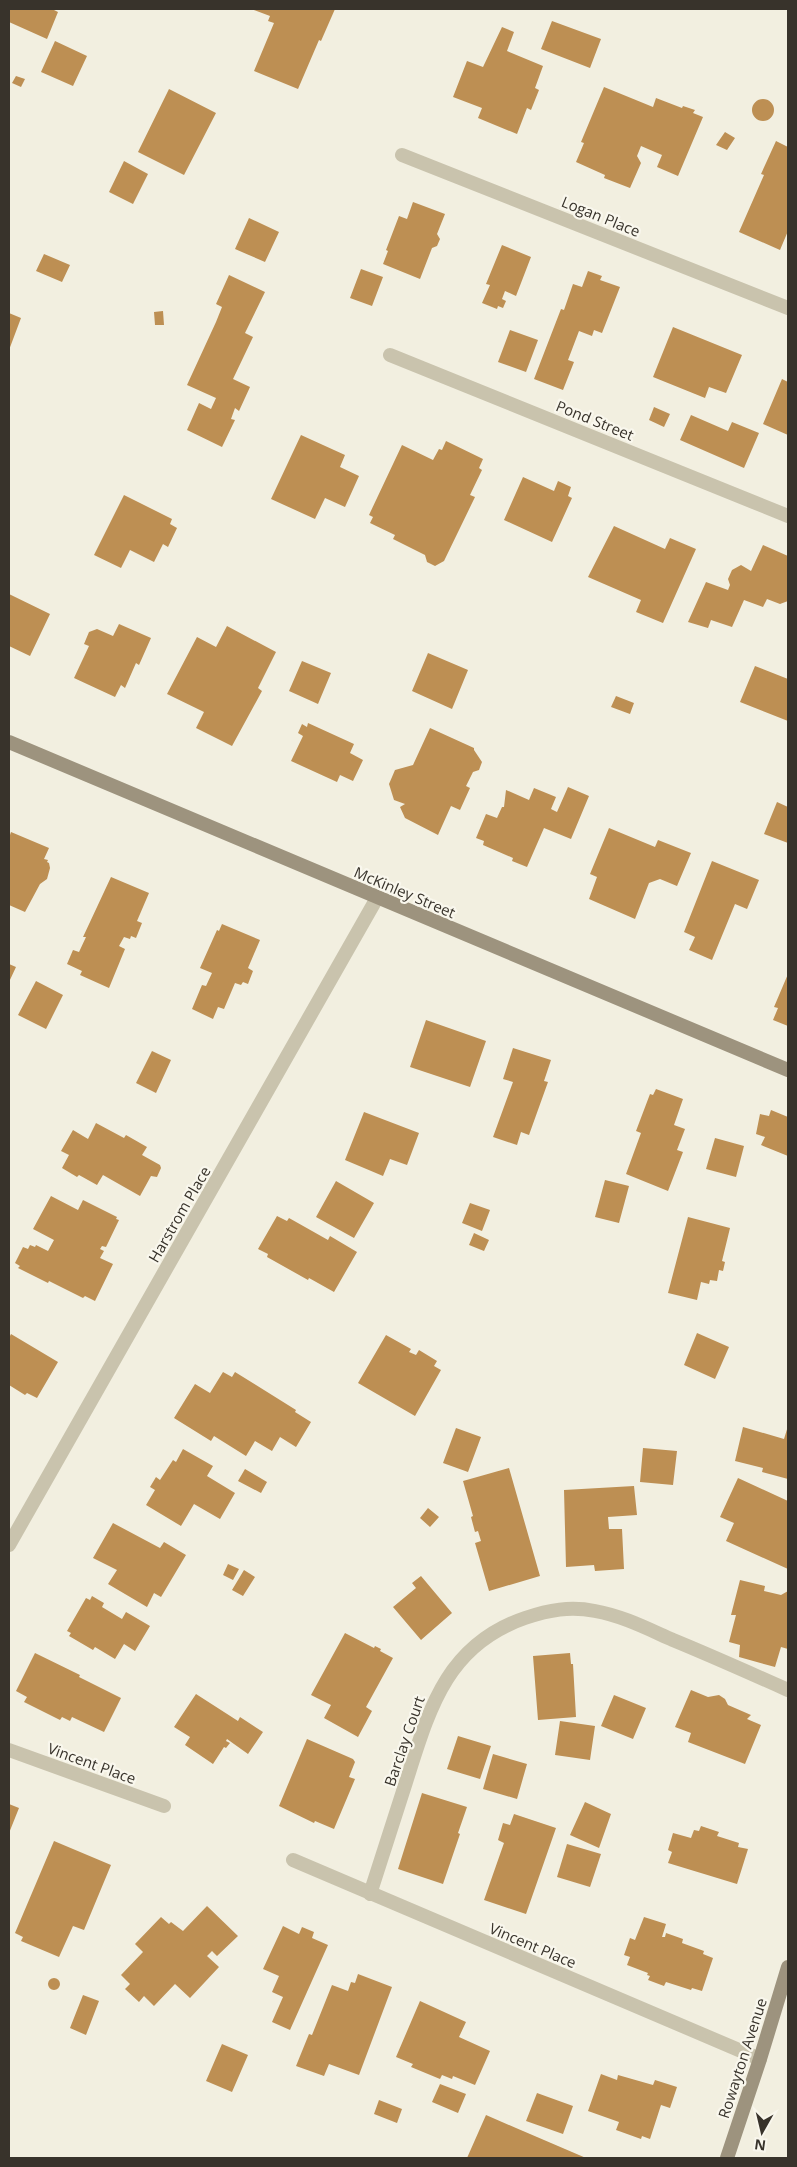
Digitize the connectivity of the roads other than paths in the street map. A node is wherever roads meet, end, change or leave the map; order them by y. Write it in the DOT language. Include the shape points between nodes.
graph roads {
  1 [pos="402,155"];
  2 [pos="788,308"];
  3 [pos="390,354"];
  4 [pos="788,516"];
  5 [pos="9,742"];
  6 [pos="377,898"];
  7 [pos="788,1070"];
  8 [pos="9,1545"];
  9 [pos="788,1690"];
  10 [pos="9,1750"];
  11 [pos="164,1806"];
  12 [pos="293,1860"];
  13 [pos="370,1894"];
  14 [pos="788,1967"];
  15 [pos="760,2059"];
  16 [pos="727,2158"];
  1 -- 2 [label="street, Logan Place"];
  3 -- 4 [label="street, Pond Street"];
  5 -- 6 [label="main road, McKinley Street"];
  6 -- 7 [label="main road, McKinley Street"];
  6 -- 8 [label="street, Harstrom Place"];
  9 -- 13 [label="street, Barclay Court" via="626,1619 597,1611 547,1610 511,1623 469,1652 438,1693"];
  10 -- 11 [label="street, Vincent Place"];
  12 -- 13 [label="street, Vincent Place"];
  13 -- 15 [label="street, Vincent Place"];
  14 -- 15 [label="main road, Rowayton Avenue"];
  15 -- 16 [label="main road, Rowayton Avenue"];
}
